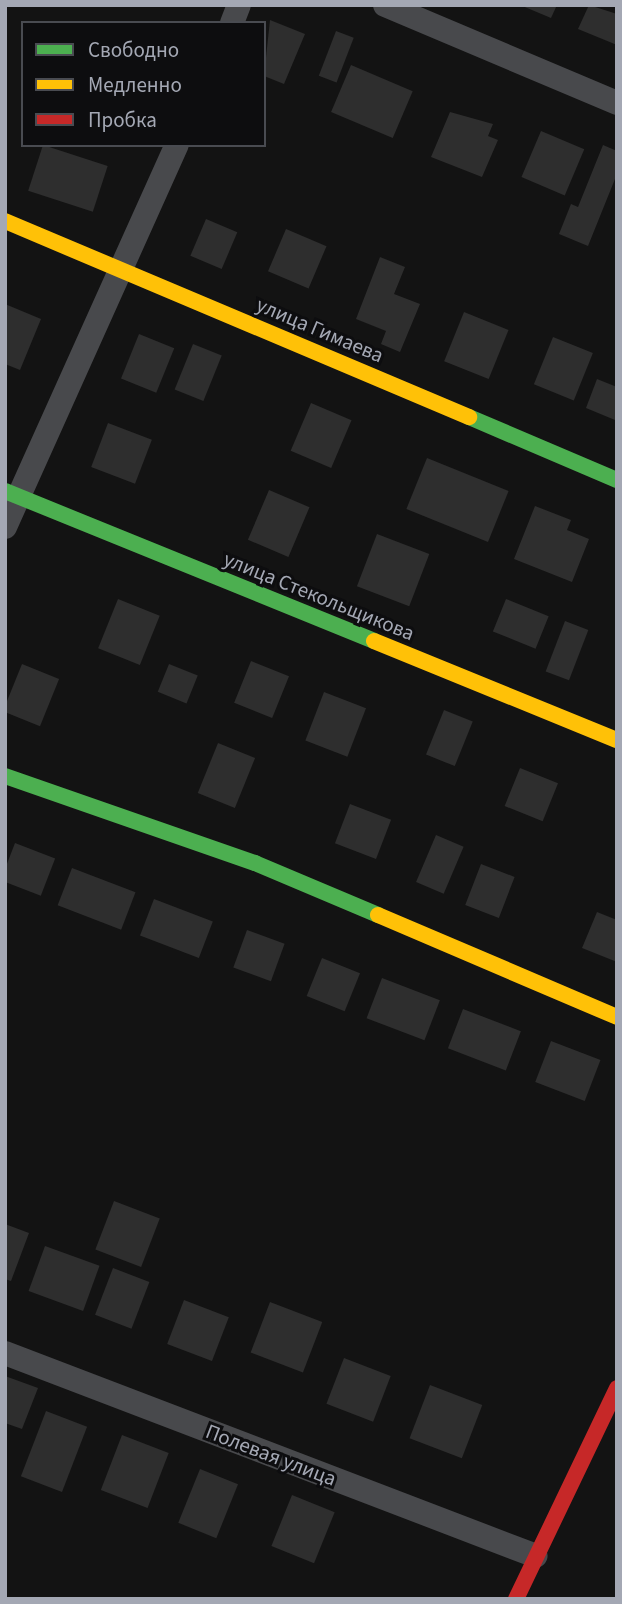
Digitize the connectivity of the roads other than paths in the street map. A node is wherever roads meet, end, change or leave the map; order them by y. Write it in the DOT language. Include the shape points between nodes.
graph roads {
  1 [pos="384,5"];
  2 [pos="617,103"];
  3 [pos="176,147"];
  4 [pos="5,221"];
  5 [pos="122,269"];
  6 [pos="617,480"];
  7 [pos="12,494"];
  8 [pos="5,527"];
  9 [pos="617,740"];
  10 [pos="5,776"];
  11 [pos="617,1017"];
  12 [pos="5,1353"];
  13 [pos="617,1388"];
  14 [pos="536,1556"];
  15 [pos="516,1599"];
  1 -- 2 [label="street"];
  3 -- 5 [label="street"];
  4 -- 5 [label="street, улица Гимаева"];
  5 -- 6 [label="street, улица Гимаева"];
  5 -- 7 [label="street"];
  7 -- 8 [label="street"];
  7 -- 9 [label="street, улица Стекольщикова"];
  10 -- 11 [label="street" via="255,863"];
  12 -- 14 [label="street, Полевая улица"];
  13 -- 14 [label="street"];
  14 -- 15 [label="street"];
}
